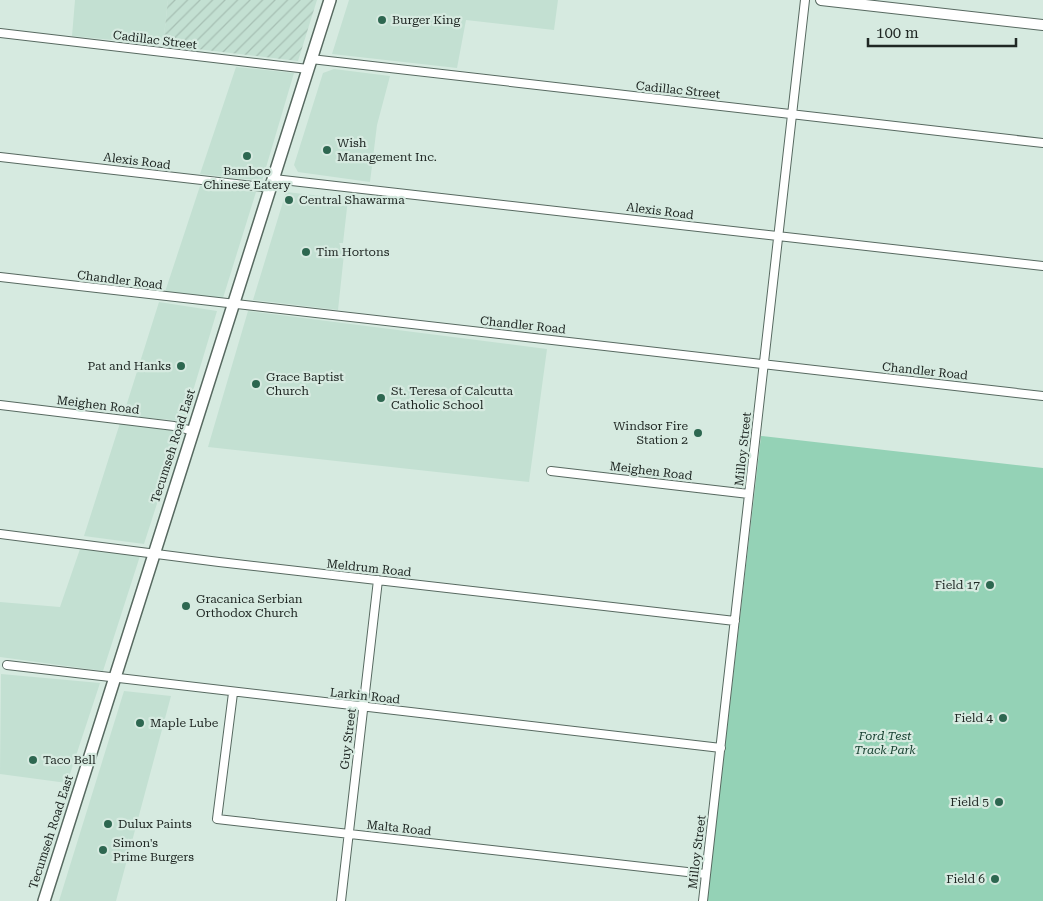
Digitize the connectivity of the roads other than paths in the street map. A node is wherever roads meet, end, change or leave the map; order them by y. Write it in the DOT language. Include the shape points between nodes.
graph roads {
  1 [pos="330,0"];
  2 [pos="805,0"];
  3 [pos="821,0"];
  4 [pos="1043,25"];
  5 [pos="0,33"];
  6 [pos="310,64"];
  7 [pos="792,114"];
  8 [pos="1043,143"];
  9 [pos="0,156"];
  10 [pos="273,184"];
  11 [pos="778,236"];
  12 [pos="1043,266"];
  13 [pos="0,277"];
  14 [pos="233,304"];
  15 [pos="764,364"];
  16 [pos="1043,396"];
  17 [pos="0,405"];
  18 [pos="193,431"];
  19 [pos="551,471"];
  20 [pos="749,494"];
  21 [pos="0,534"];
  22 [pos="154,553"];
  23 [pos="378,580"];
  24 [pos="735,621"];
  25 [pos="7,665"];
  26 [pos="114,680"];
  27 [pos="233,693"];
  28 [pos="363,707"];
  29 [pos="721,748"];
  30 [pos="349,834"];
  31 [pos="705,874"];
  32 [pos="44,901"];
  33 [pos="341,901"];
  34 [pos="703,901"];
  1 -- 6 [label="main road, Tecumseh Road East"];
  2 -- 7 [label="street, Milloy Street"];
  3 -- 4 [label="street"];
  5 -- 6 [label="street, Cadillac Street"];
  6 -- 7 [label="street, Cadillac Street"];
  6 -- 10 [label="main road, Tecumseh Road East"];
  7 -- 8 [label="street, Cadillac Street"];
  7 -- 11 [label="street, Milloy Street"];
  9 -- 10 [label="street, Alexis Road"];
  10 -- 11 [label="street, Alexis Road"];
  10 -- 14 [label="main road, Tecumseh Road East"];
  11 -- 12 [label="street, Alexis Road"];
  11 -- 15 [label="street, Milloy Street"];
  13 -- 14 [label="street, Chandler Road"];
  14 -- 15 [label="street, Chandler Road"];
  14 -- 18 [label="main road, Tecumseh Road East"];
  15 -- 16 [label="street, Chandler Road"];
  15 -- 20 [label="street, Milloy Street"];
  17 -- 18 [label="street, Meighen Road"];
  18 -- 22 [label="main road, Tecumseh Road East"];
  19 -- 20 [label="street, Meighen Road"];
  20 -- 24 [label="street, Milloy Street"];
  21 -- 22 [label="street, Meldrum Road"];
  22 -- 23 [label="street, Meldrum Road"];
  22 -- 26 [label="main road, Tecumseh Road East"];
  23 -- 24 [label="street, Meldrum Road"];
  23 -- 28 [label="street, Guy Street"];
  24 -- 29 [label="street, Milloy Street"];
  25 -- 26 [label="street, Larkin Road"];
  26 -- 27 [label="street, Larkin Road"];
  26 -- 32 [label="main road, Tecumseh Road East"];
  27 -- 28 [label="street, Larkin Road"];
  27 -- 30 [label="street, Malta Road" via="217,819"];
  28 -- 29 [label="street, Larkin Road"];
  28 -- 30 [label="street, Guy Street"];
  29 -- 31 [label="street, Milloy Street"];
  30 -- 31 [label="street, Malta Road"];
  30 -- 33 [label="street, Guy Street"];
  31 -- 34 [label="street, Milloy Street"];
}
